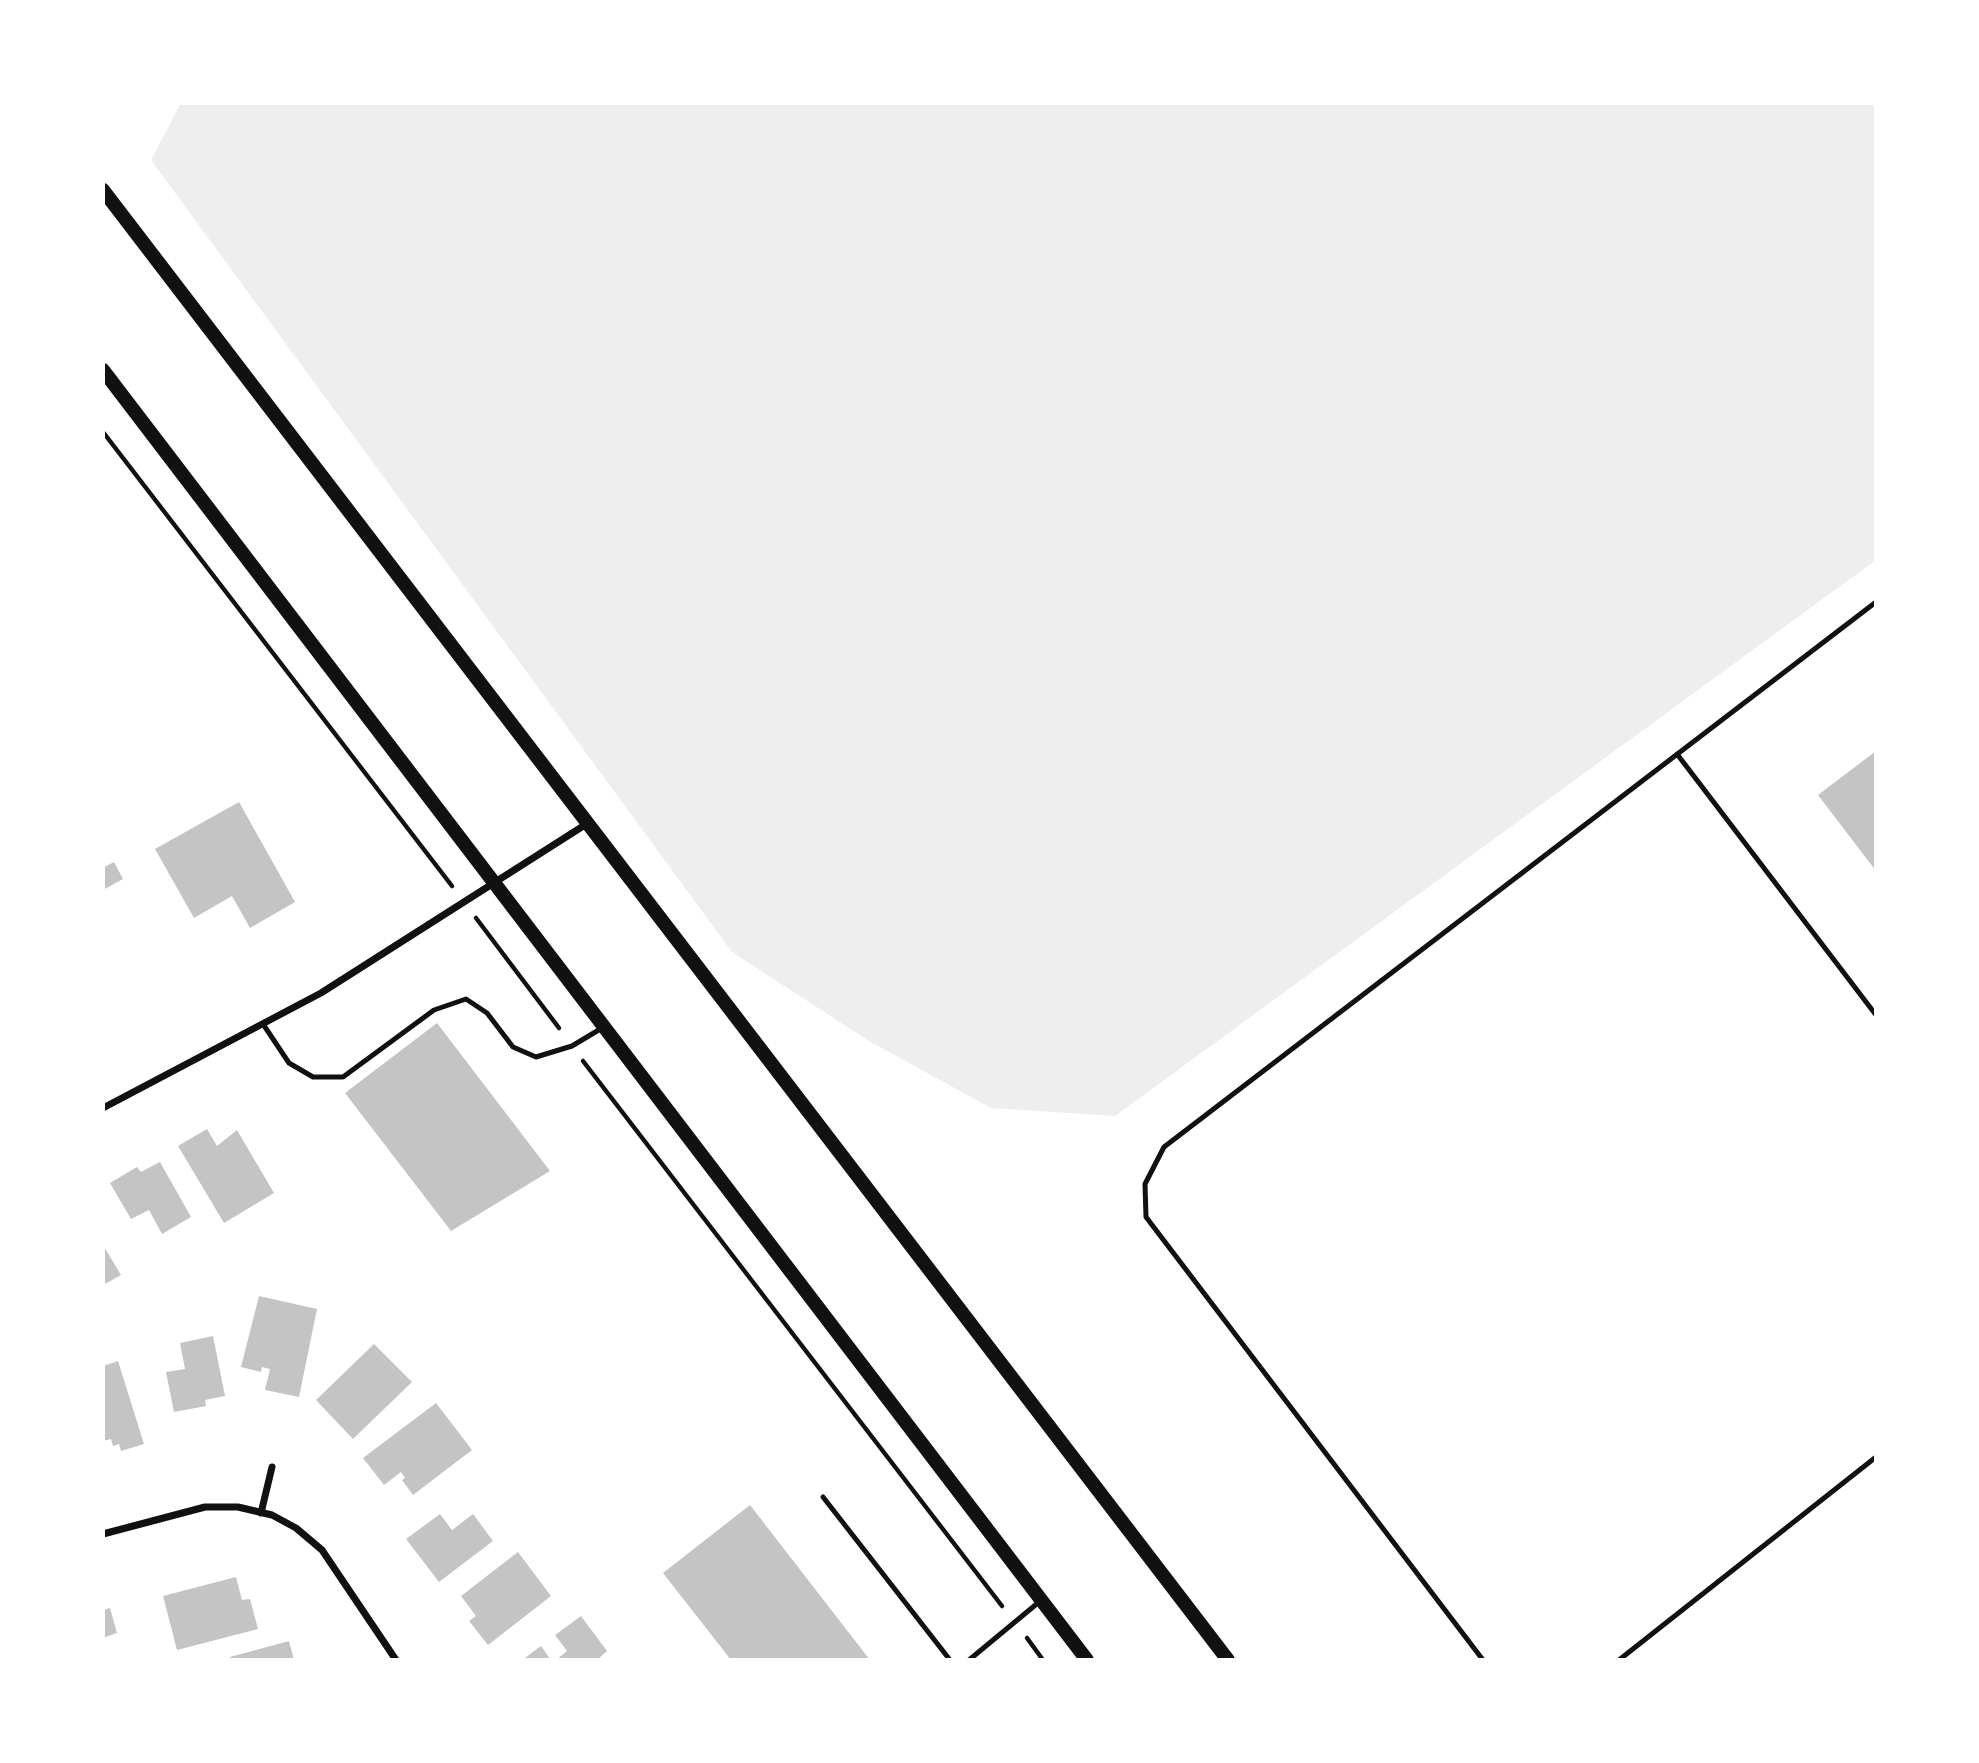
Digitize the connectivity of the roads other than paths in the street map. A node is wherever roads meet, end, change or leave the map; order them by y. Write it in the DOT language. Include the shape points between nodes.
graph roads {
  1 [pos="103,190"];
  2 [pos="103,370"];
  3 [pos="1876,602"];
  4 [pos="1677,754"];
  5 [pos="588,823"];
  6 [pos="495,882"];
  7 [pos="1876,1015"];
  8 [pos="263,1024"];
  9 [pos="605,1027"];
  10 [pos="103,1108"];
  11 [pos="1876,1457"];
  12 [pos="272,1467"];
  13 [pos="823,1497"];
  14 [pos="261,1513"];
  15 [pos="103,1535"];
  16 [pos="1042,1600"];
  17 [pos="396,1660"];
  18 [pos="950,1660"];
  19 [pos="969,1660"];
  20 [pos="1087,1660"];
  21 [pos="1228,1660"];
  22 [pos="1483,1660"];
  23 [pos="1619,1660"];
  1 -- 5 [label="main road"];
  2 -- 6 [label="main road"];
  3 -- 4 [label="lane"];
  4 -- 7 [label="lane"];
  4 -- 22 [label="lane" via="1164,1147 1145,1184 1146,1217"];
  5 -- 6 [label="street"];
  5 -- 21 [label="main road"];
  6 -- 8 [label="street" via="321,993"];
  6 -- 9 [label="main road"];
  8 -- 9 [label="lane" via="289,1063 313,1077 343,1077 434,1010 466,999 487,1013 513,1048 536,1057 572,1046"];
  8 -- 10 [label="street"];
  9 -- 16 [label="main road"];
  11 -- 23 [label="lane"];
  12 -- 14 [label="street"];
  13 -- 18 [label="lane"];
  14 -- 15 [label="street" via="238,1507 205,1507"];
  14 -- 17 [label="street" via="296,1528 322,1550"];
  16 -- 19 [label="lane"];
  16 -- 20 [label="main road"];
}
